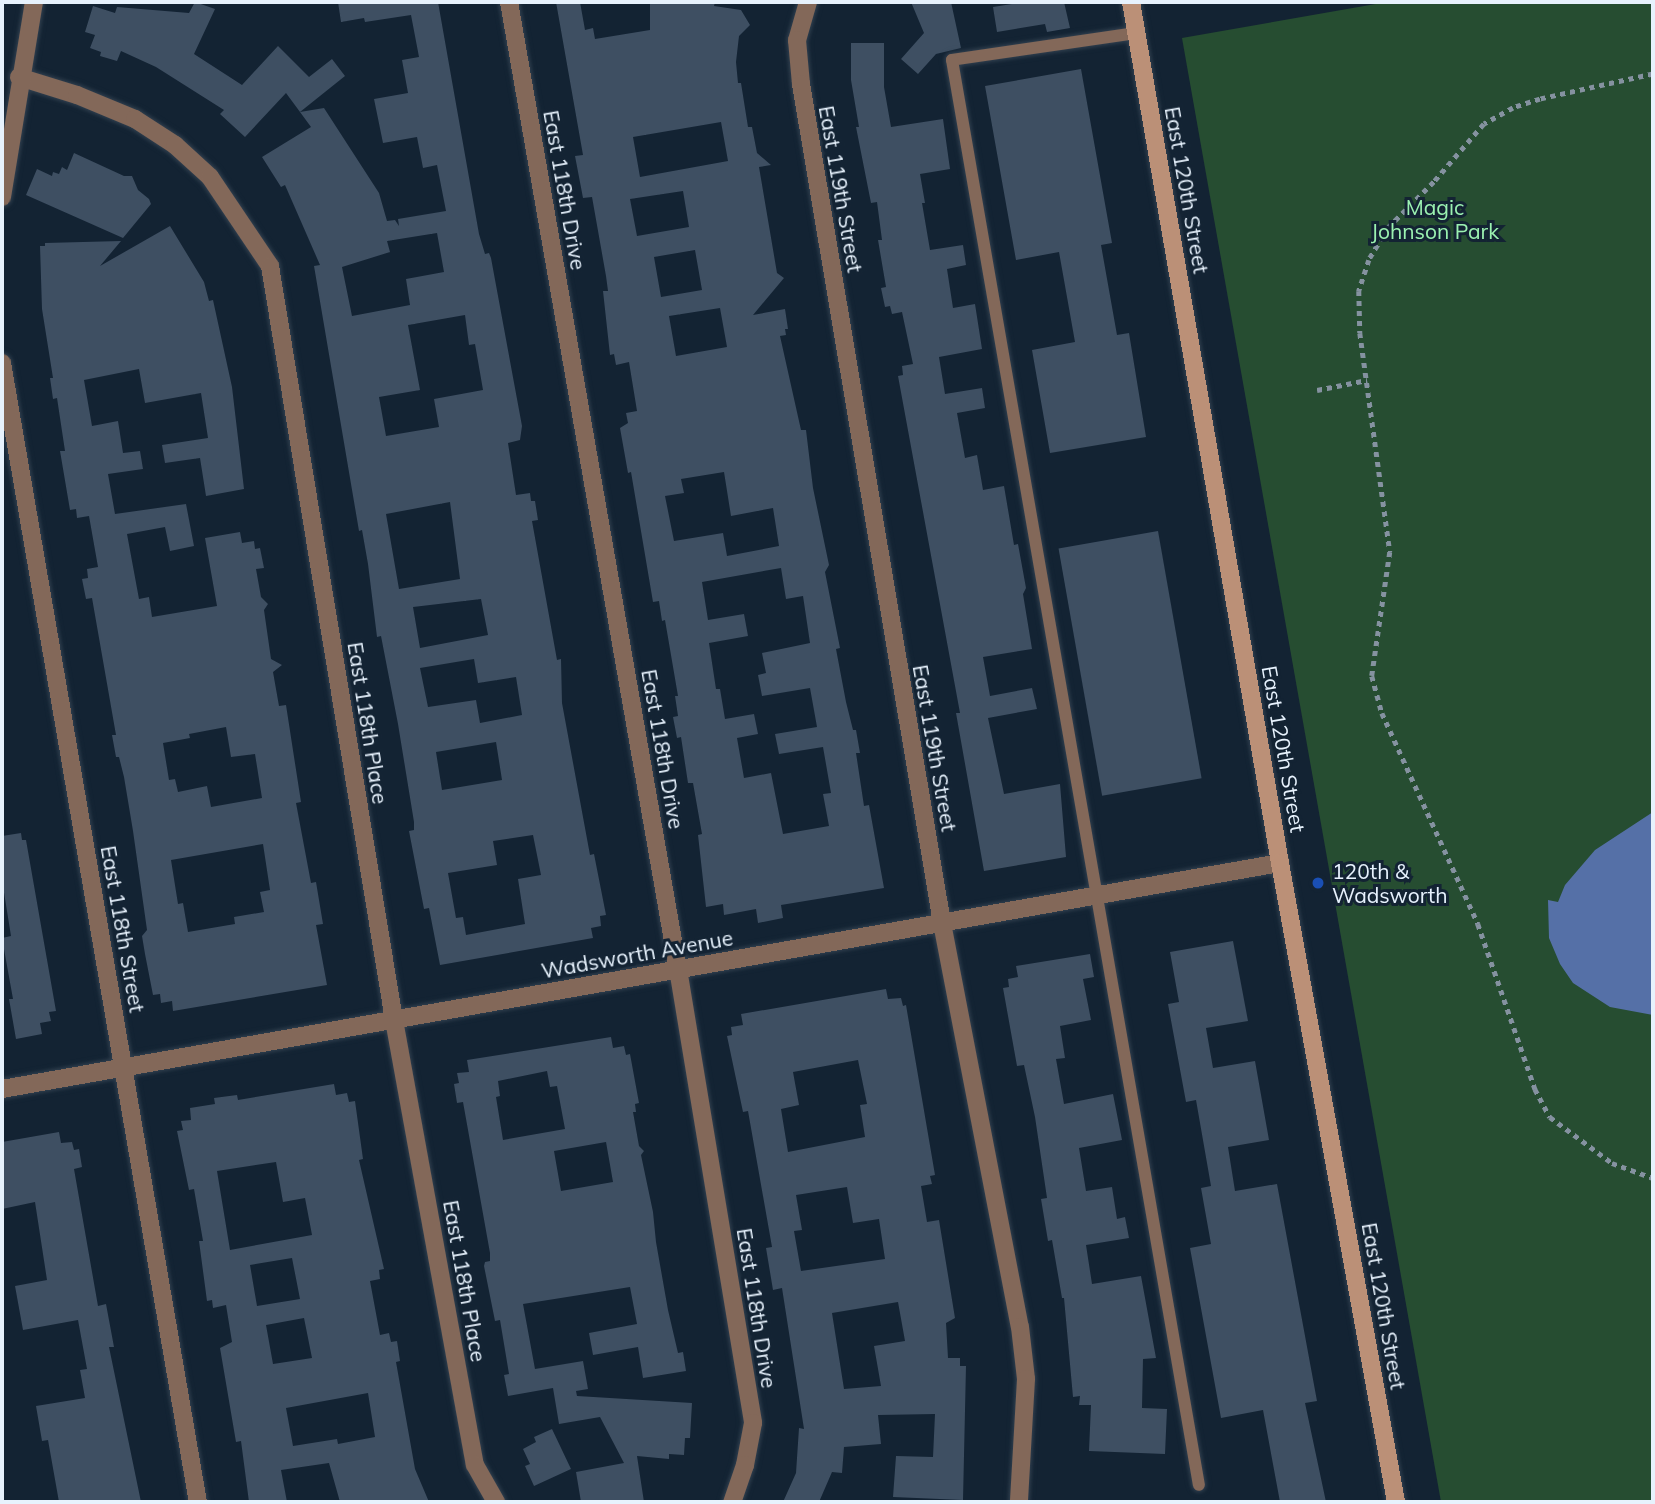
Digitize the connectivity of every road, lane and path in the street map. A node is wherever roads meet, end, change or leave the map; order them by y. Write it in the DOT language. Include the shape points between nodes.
graph roads {
  1 [pos="34,2"];
  2 [pos="509,2"];
  3 [pos="808,2"];
  4 [pos="1130,2"];
  5 [pos="1136,33"];
  6 [pos="1653,74"];
  7 [pos="19,77"];
  8 [pos="2,197"];
  9 [pos="2,367"];
  10 [pos="1367,380"];
  11 [pos="1317,390"];
  12 [pos="1280,863"];
  13 [pos="1096,896"];
  14 [pos="942,923"];
  15 [pos="678,970"];
  16 [pos="394,1020"];
  17 [pos="124,1068"];
  18 [pos="2,1089"];
  19 [pos="1653,1178"];
  20 [pos="1199,1485"];
  21 [pos="198,1502"];
  22 [pos="496,1502"];
  23 [pos="732,1502"];
  24 [pos="1020,1502"];
  25 [pos="1396,1502"];
  1 -- 7 [label="street"];
  2 -- 15 [label="street, East 118th Drive"];
  3 -- 14 [label="street, East 119th Street" via="797,40 800,84"];
  4 -- 5 [label="street, East 120th Street"];
  5 -- 12 [label="street, East 120th Street"];
  5 -- 13 [label="lane" via="952,60"];
  6 -- 10 [label="path" via="1539,99 1484,124 1388,228 1369,260 1359,291"];
  7 -- 8 [label="street"];
  7 -- 16 [label="street, East 118th Place" via="135,119 175,145 210,177 270,266"];
  9 -- 17 [label="street, East 118th Street"];
  10 -- 11 [label="path"];
  10 -- 19 [label="path" via="1390,552 1372,676 1382,713 1478,924 1535,1089 1550,1117 1612,1163"];
  12 -- 13 [label="street, Wadsworth Avenue"];
  12 -- 25 [label="street, East 120th Street"];
  13 -- 14 [label="street, Wadsworth Avenue"];
  13 -- 20 [label="lane"];
  14 -- 15 [label="street, Wadsworth Avenue"];
  14 -- 24 [label="street, East 119th Street" via="1020,1327 1026,1379"];
  15 -- 16 [label="street, Wadsworth Avenue"];
  15 -- 23 [label="street, East 118th Drive" via="753,1423"];
  16 -- 17 [label="street, Wadsworth Avenue"];
  16 -- 22 [label="street, East 118th Place" via="475,1465"];
  17 -- 18 [label="street, Wadsworth Avenue"];
  17 -- 21 [label="street, East 118th Street"];
}
